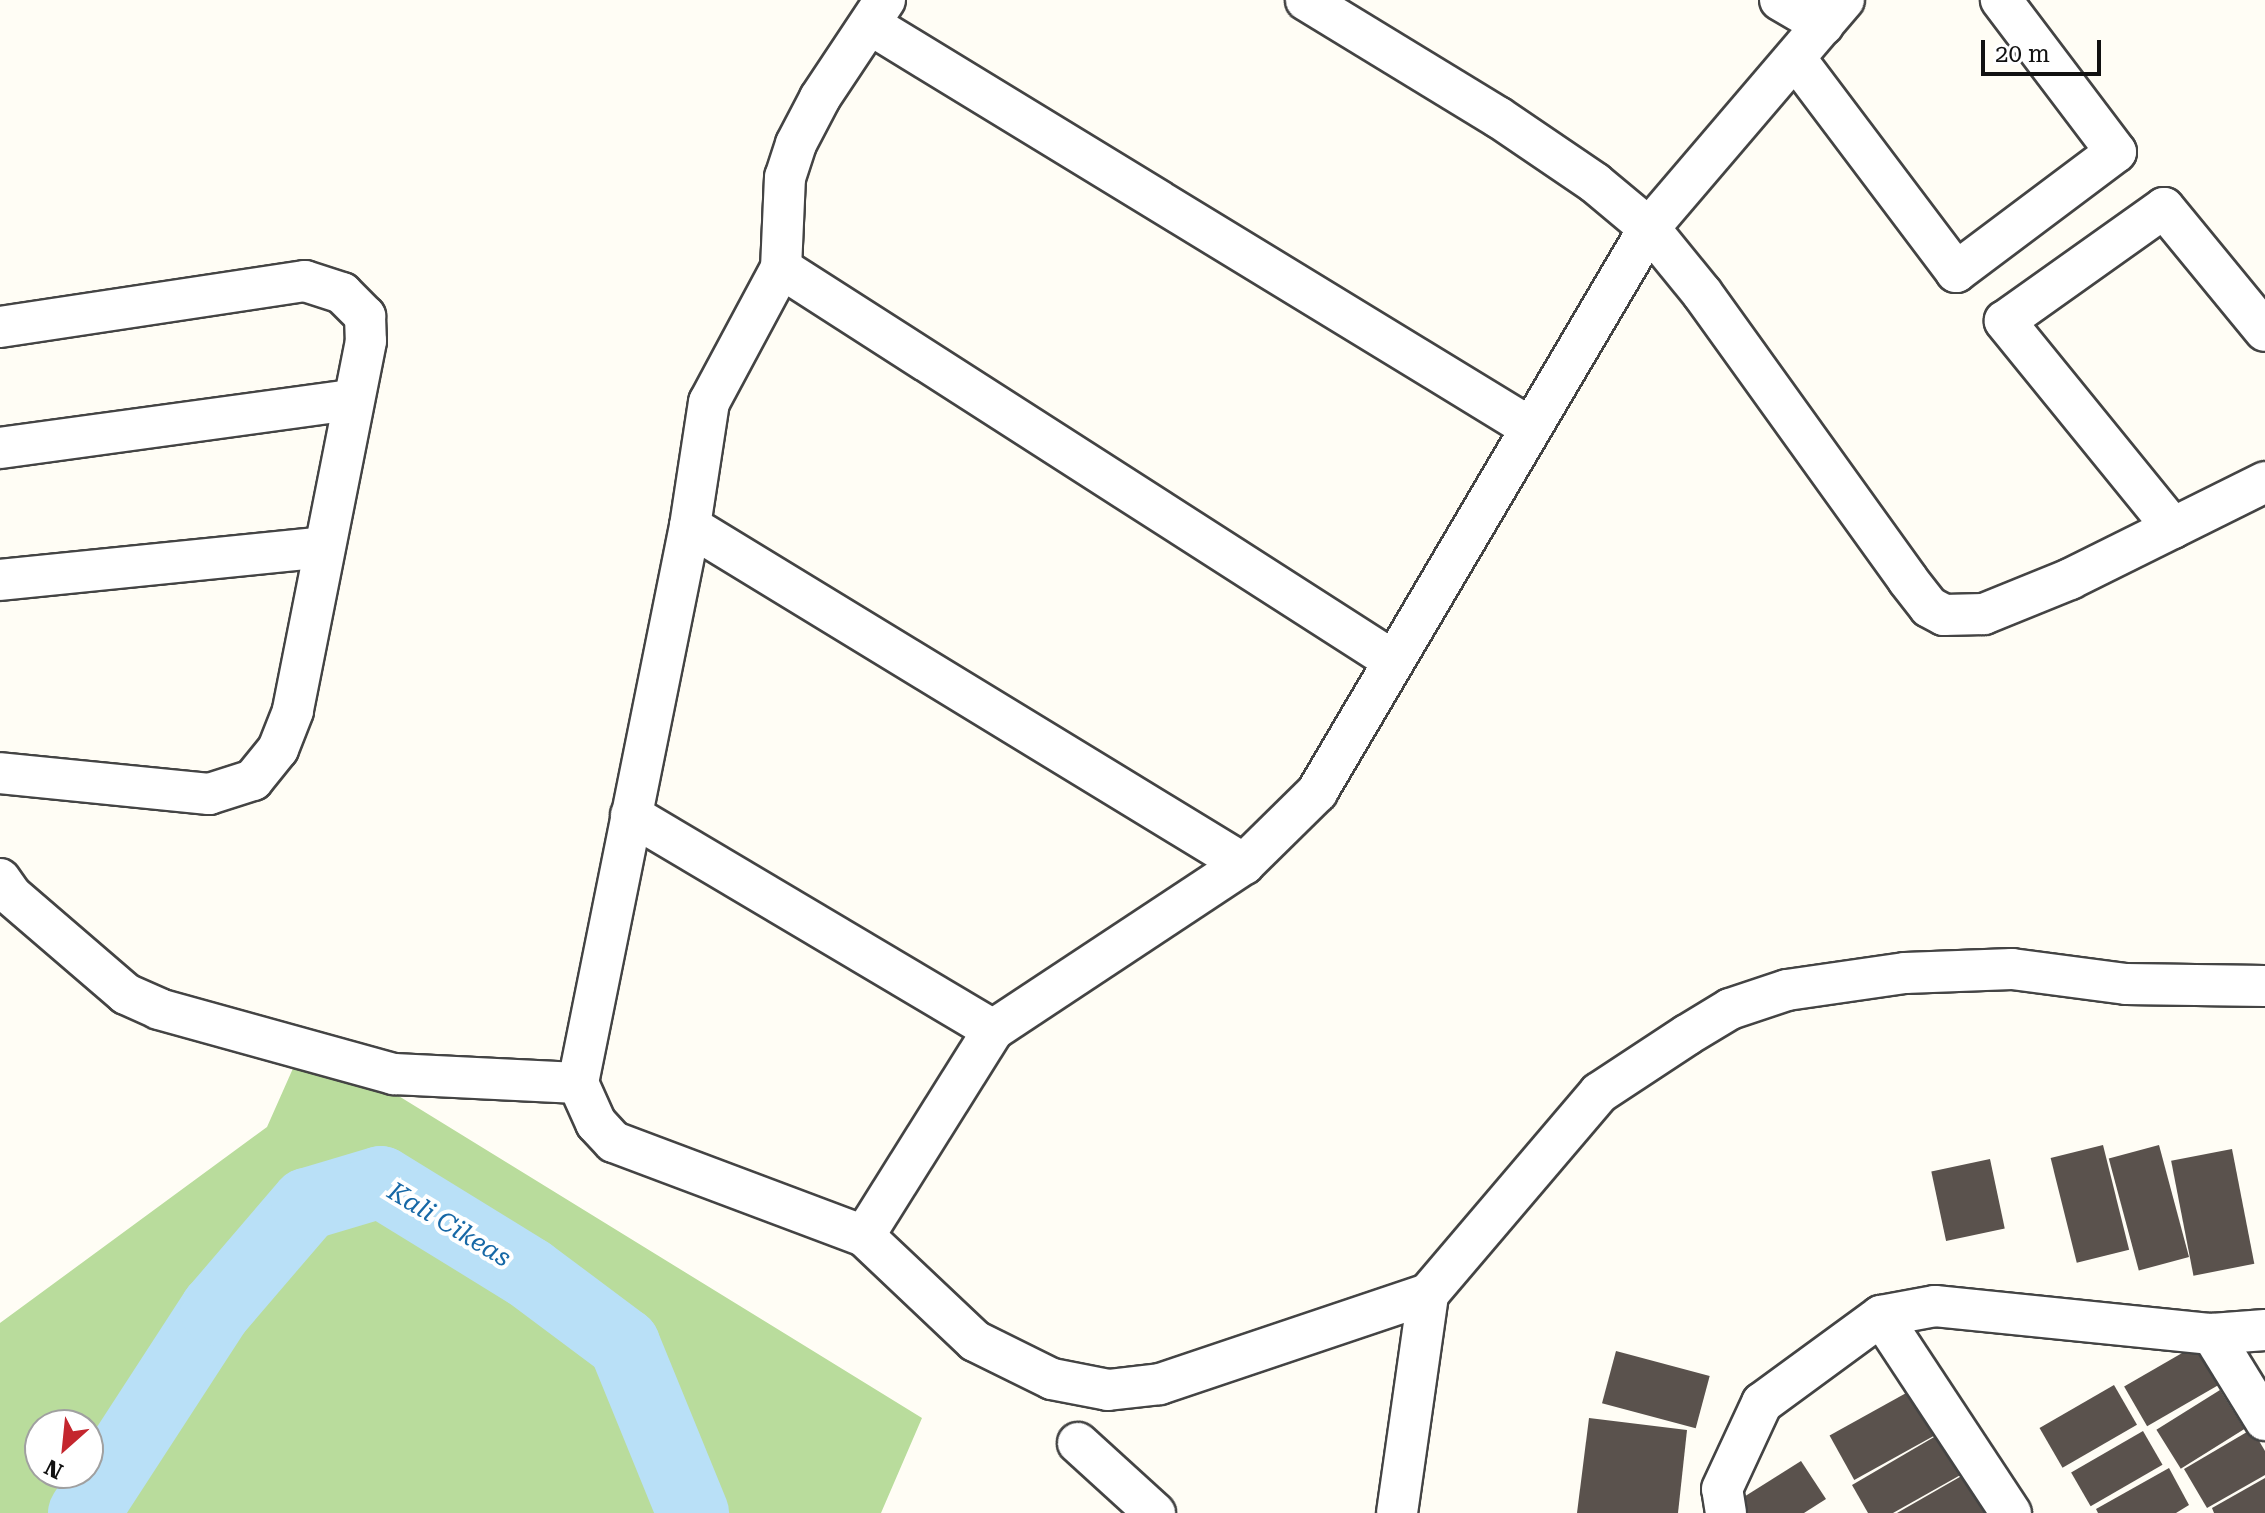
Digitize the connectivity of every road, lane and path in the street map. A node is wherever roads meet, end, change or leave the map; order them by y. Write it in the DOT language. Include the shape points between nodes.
graph roads {
  1 [pos="1306,0"];
  2 [pos="1780,0"];
  3 [pos="2001,0"];
  4 [pos="878,12"];
  5 [pos="1833,12"];
  6 [pos="1795,58"];
  7 [pos="1649,228"];
  8 [pos="781,268"];
  9 [pos="0,327"];
  10 [pos="2265,331"];
  11 [pos="351,400"];
  12 [pos="1531,428"];
  13 [pos="0,448"];
  14 [pos="2265,482"];
  15 [pos="690,526"];
  16 [pos="2173,528"];
  17 [pos="324,547"];
  18 [pos="0,580"];
  19 [pos="1392,660"];
  20 [pos="0,773"];
  21 [pos="631,815"];
  22 [pos="1244,864"];
  23 [pos="0,879"];
  24 [pos="2265,986"];
  25 [pos="993,1030"];
  26 [pos="578,1083"];
  27 [pos="864,1236"];
  28 [pos="1428,1294"];
  29 [pos="1881,1316"];
  30 [pos="2265,1330"];
  31 [pos="2212,1334"];
  32 [pos="2265,1420"];
  33 [pos="1078,1443"];
  34 [pos="1155,1513"];
  35 [pos="1397,1513"];
  36 [pos="1726,1513"];
  37 [pos="2011,1513"];
  1 -- 7 [label="street" via="1498,117 1595,183"];
  2 -- 5 [label="street"];
  3 -- 6 [label="street" via="2116,152 1956,272"];
  4 -- 8 [label="street" via="796,144 785,177"];
  4 -- 12 [label="street"];
  5 -- 6 [label="street"];
  6 -- 7 [label="street"];
  7 -- 12 [label="street"];
  7 -- 16 [label="street" via="1702,293 1929,607 1963,617 1984,614"];
  8 -- 15 [label="street" via="709,402"];
  8 -- 19 [label="street"];
  9 -- 11 [label="street" via="305,281 342,293 365,316 366,341"];
  10 -- 16 [label="street" via="2164,208 2005,321"];
  11 -- 13 [label="street"];
  11 -- 17 [label="street"];
  12 -- 19 [label="street"];
  14 -- 16 [label="street"];
  15 -- 21 [label="street"];
  15 -- 22 [label="street"];
  17 -- 18 [label="street"];
  17 -- 20 [label="street" via="293,711 278,749 253,780 209,794"];
  19 -- 22 [label="street" via="1317,792"];
  21 -- 25 [label="street"];
  21 -- 26 [label="street"];
  22 -- 25 [label="street"];
  23 -- 26 [label="street" via="11,895 126,994 159,1009 394,1074"];
  24 -- 28 [label="street" via="2126,984 1967,968 1847,978 1730,1009 1599,1093"];
  25 -- 27 [label="street"];
  26 -- 27 [label="street" via="596,1123 614,1142"];
  27 -- 28 [label="street" via="975,1341 1052,1379 1108,1390 1160,1384"];
  28 -- 35 [label="street"];
  29 -- 31 [label="street" via="1935,1306"];
  29 -- 36 [label="street" via="1762,1403 1722,1489"];
  29 -- 37 [label="street"];
  30 -- 31 [label="street"];
  31 -- 32 [label="street"];
  33 -- 34 [label="street"];
}
